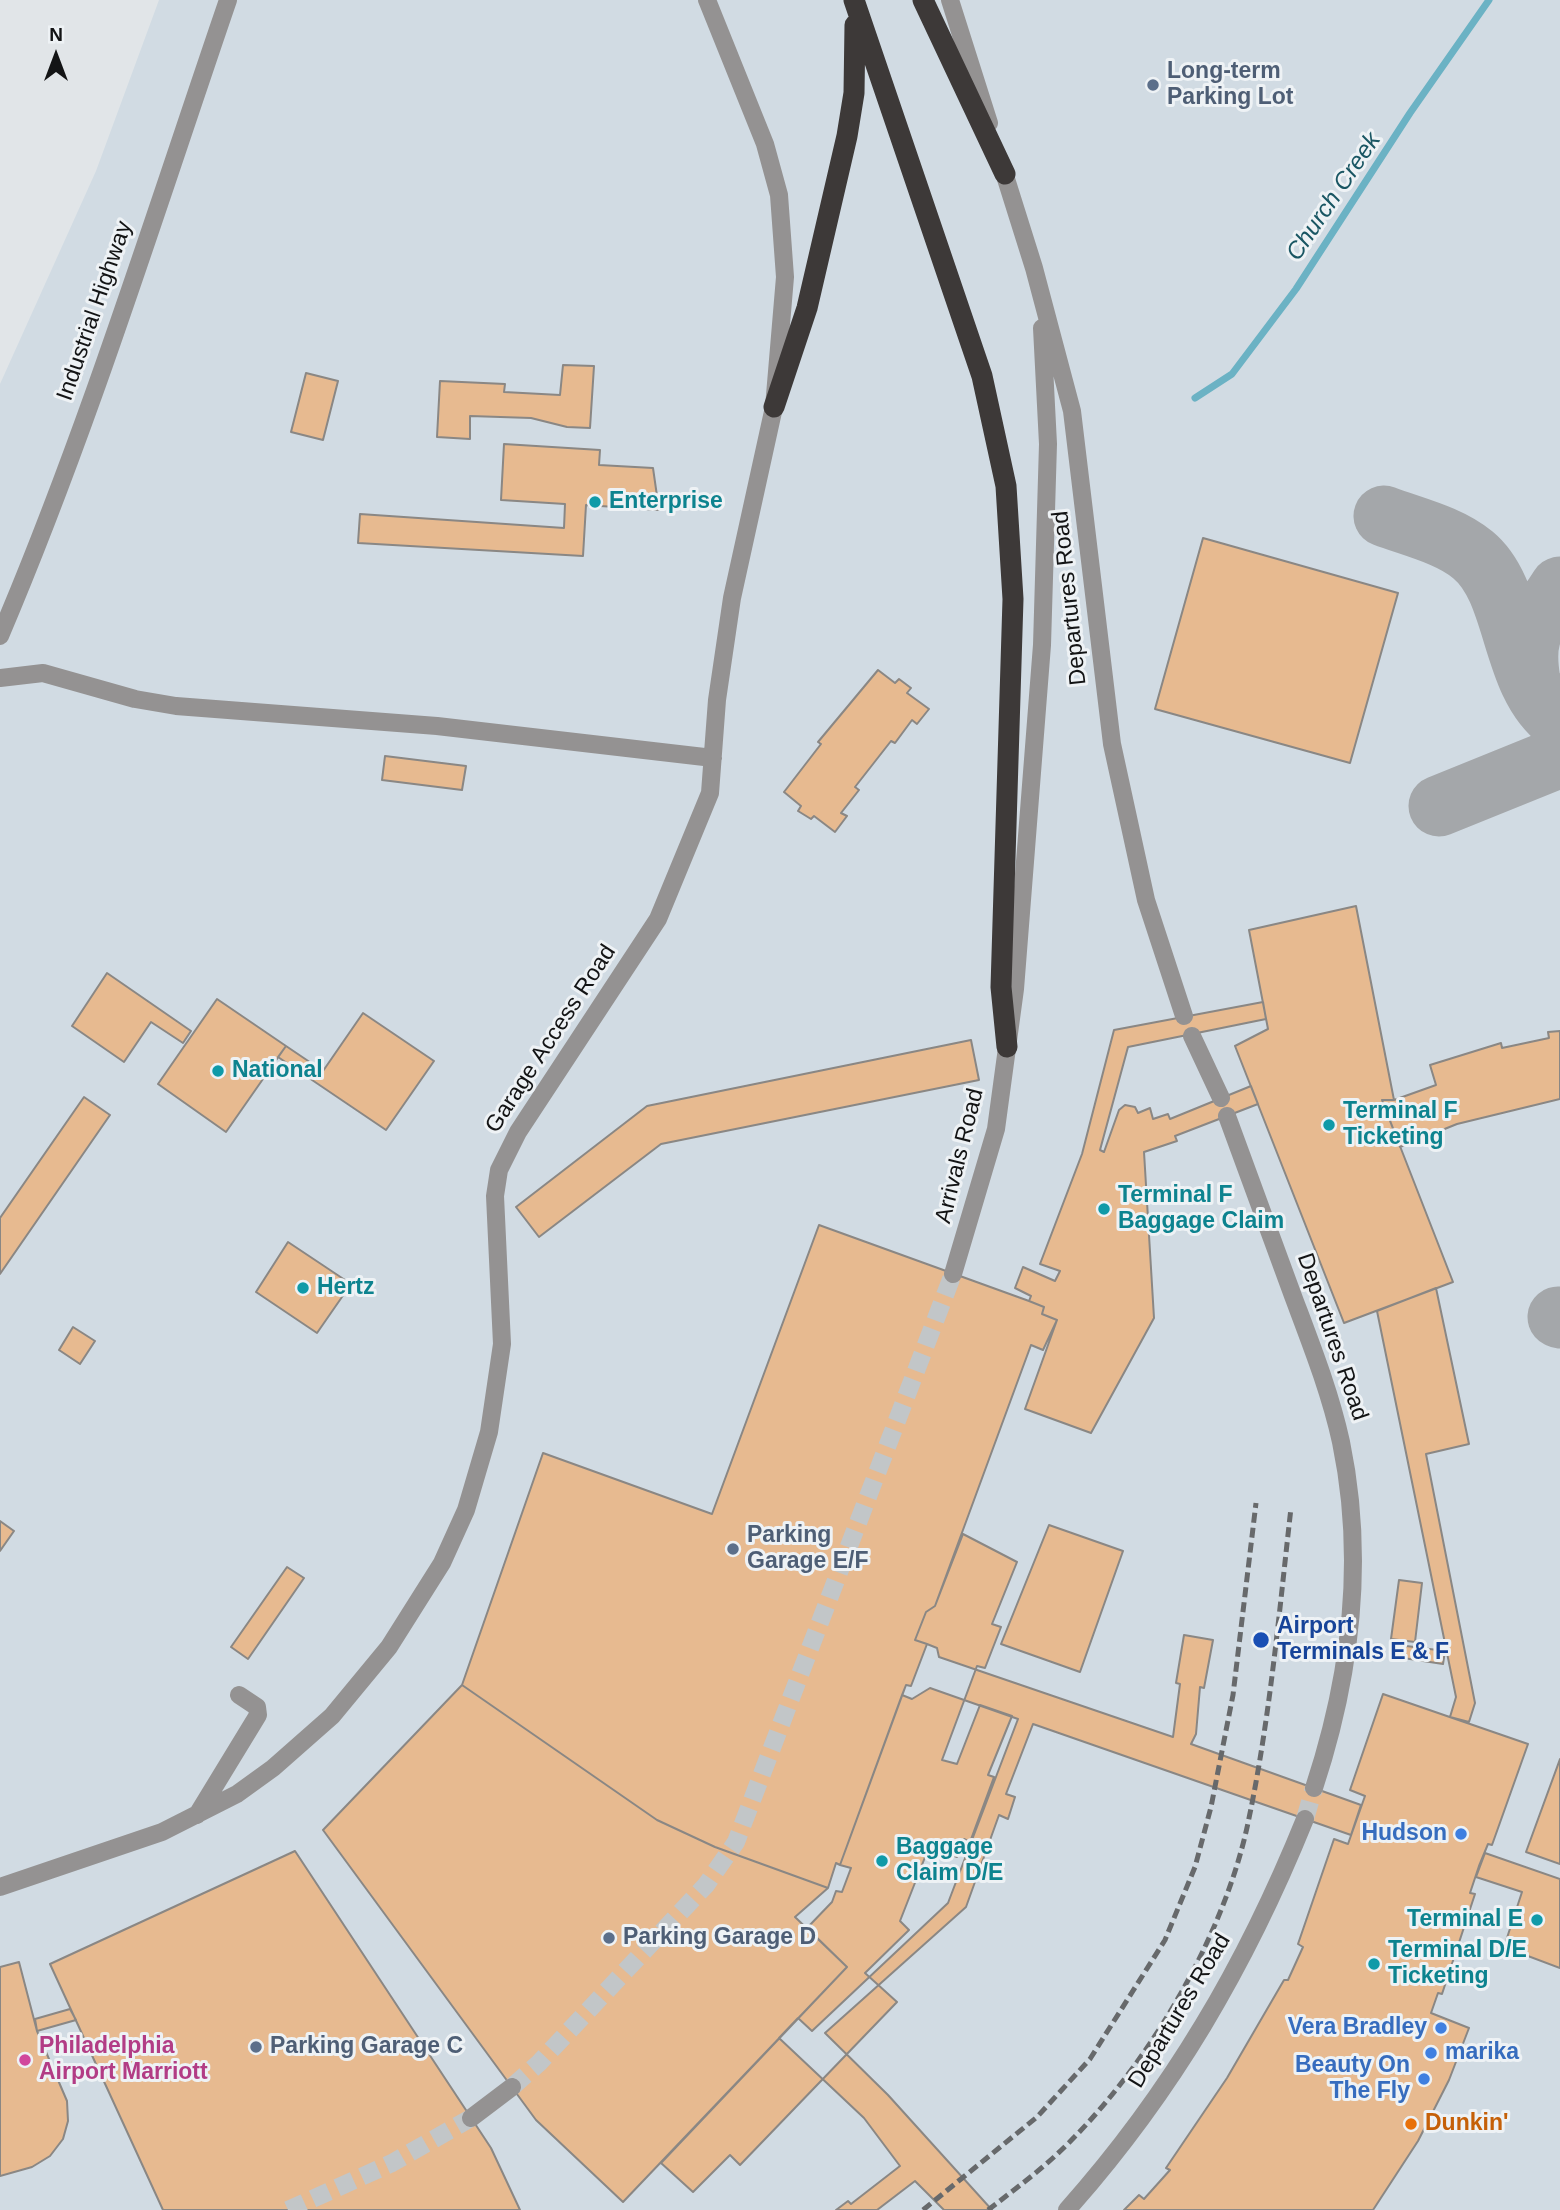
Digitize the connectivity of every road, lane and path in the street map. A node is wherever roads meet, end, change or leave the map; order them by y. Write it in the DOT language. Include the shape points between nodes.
graph roads {
  1 [pos="228,0"];
  2 [pos="707,0"];
  3 [pos="853,0"];
  4 [pos="923,0"];
  5 [pos="950,0"];
  6 [pos="1005,174"];
  7 [pos="1034,268"];
  8 [pos="774,407"];
  9 [pos="0,636"];
  10 [pos="0,678"];
  11 [pos="713,758"];
  12 [pos="1184,1016"];
  13 [pos="1192,1036"];
  14 [pos="1007,1047"];
  15 [pos="1220,1098"];
  16 [pos="1227,1116"];
  17 [pos="953,1274"];
  18 [pos="239,1695"];
  19 [pos="1314,1788"];
  20 [pos="197,1815"];
  21 [pos="1305,1819"];
  22 [pos="0,1887"];
  23 [pos="512,2087"];
  24 [pos="471,2118"];
  25 [pos="1067,2210"];
  1 -- 9 [label="street, Industrial Highway" via="30,563"];
  2 -- 8 [label="street, Garage Access Road" via="765,144 779,195 785,277"];
  3 -- 8 [label="highway" via="857,52 851,114 807,308"];
  3 -- 14 [label="highway" via="979,366 1006,486 1013,578 1001,987"];
  4 -- 6 [label="highway"];
  5 -- 6 [label="street, Departures Road"];
  6 -- 7 [label="street, Departures Road"];
  7 -- 12 [label="street, Departures Road" via="1072,411 1100,665 1127,823 1146,900"];
  7 -- 14 [label="street, Arrivals Road" via="1048,400 1042,645"];
  8 -- 11 [label="street, Garage Access Road" via="737,573"];
  10 -- 11 [label="street" via="43,673 176,706 449,727"];
  11 -- 20 [label="street, Garage Access Road" via="710,793 666,905 518,1132 499,1170 495,1196 502,1316 498,1384 483,1460 447,1554 389,1647 332,1716 273,1768"];
  13 -- 15 [label="street"];
  14 -- 17 [label="street, Arrivals Road" via="991,1153"];
  16 -- 19 [label="street, Departures Road" via="1325,1381 1348,1486 1353,1604 1337,1704"];
  18 -- 20 [label="street" via="257,1707 258,1714"];
  20 -- 22 [label="street, Garage Access Road" via="140,1841"];
  21 -- 25 [label="street, Departures Road" via="1252,1941 1210,2017 1135,2127"];
  23 -- 24 [label="street"];
}
